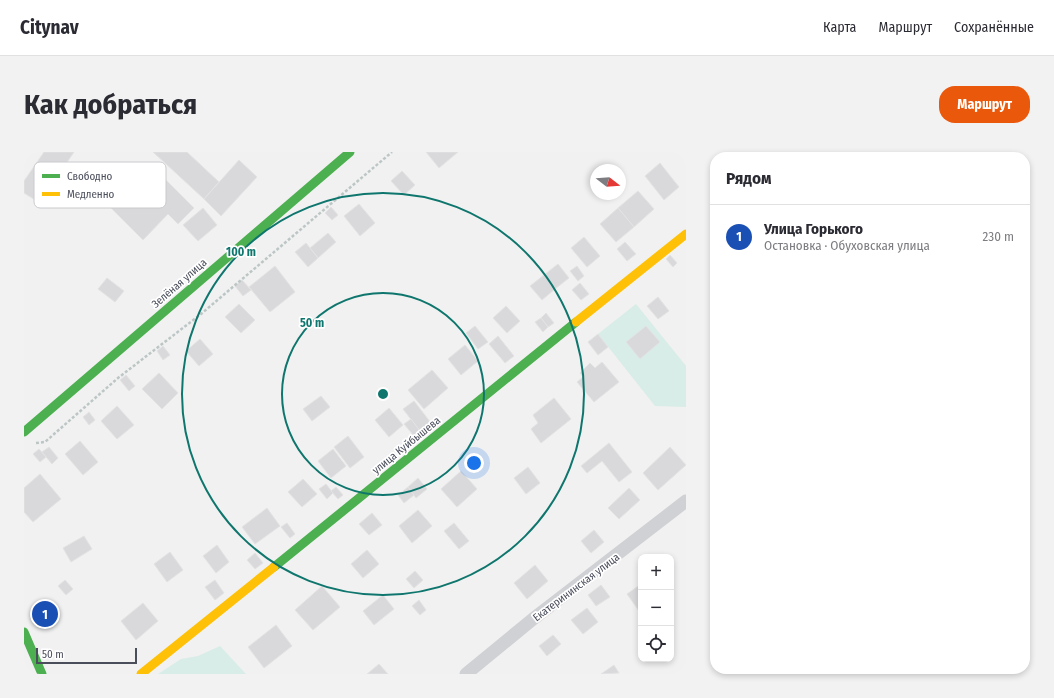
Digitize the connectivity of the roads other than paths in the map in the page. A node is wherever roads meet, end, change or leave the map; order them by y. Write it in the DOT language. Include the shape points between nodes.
graph roads {
  1 [pos="350,152"];
  2 [pos="686,234"];
  3 [pos="24,432"];
  4 [pos="686,501"];
  5 [pos="24,632"];
  6 [pos="42,674"];
  7 [pos="141,674"];
  8 [pos="466,674"];
  1 -- 3 [label="street, Зелёная улица"];
  2 -- 7 [label="street, улица Куйбышева"];
  4 -- 8 [label="street, Екатерининская улица"];
  5 -- 6 [label="street"];
}
